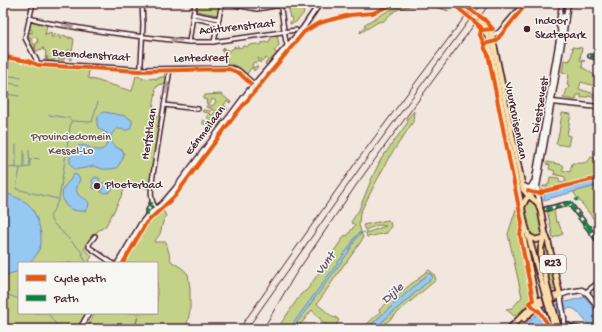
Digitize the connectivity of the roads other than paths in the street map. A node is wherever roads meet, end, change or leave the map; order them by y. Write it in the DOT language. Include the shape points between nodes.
graph roads {
  1 [pos="33,3"];
  2 [pos="142,3"];
  3 [pos="195,3"];
  4 [pos="223,3"];
  5 [pos="320,3"];
  6 [pos="458,3"];
  7 [pos="524,3"];
  8 [pos="562,3"];
  9 [pos="568,3"];
  10 [pos="281,4"];
  11 [pos="193,16"];
  12 [pos="29,18"];
  13 [pos="218,21"];
  14 [pos="296,30"];
  15 [pos="562,31"];
  16 [pos="284,32"];
  17 [pos="490,36"];
  18 [pos="143,37"];
  19 [pos="188,42"];
  20 [pos="214,42"];
  21 [pos="288,46"];
  22 [pos="590,56"];
  23 [pos="599,58"];
  24 [pos="142,69"];
  25 [pos="170,69"];
  26 [pos="254,84"];
  27 [pos="552,102"];
  28 [pos="164,105"];
  29 [pos="599,107"];
  30 [pos="198,109"];
  31 [pos="535,181"];
  32 [pos="522,185"];
  33 [pos="529,196"];
  34 [pos="536,200"];
  35 [pos="525,201"];
  36 [pos="154,206"];
  37 [pos="522,209"];
  38 [pos="546,209"];
  39 [pos="541,212"];
  40 [pos="525,224"];
  41 [pos="545,234"];
  42 [pos="94,236"];
  43 [pos="528,236"];
  44 [pos="599,242"];
  45 [pos="111,262"];
  46 [pos="119,262"];
  47 [pos="599,276"];
  48 [pos="597,283"];
  49 [pos="546,290"];
  50 [pos="586,292"];
  51 [pos="560,295"];
  52 [pos="539,305"];
  53 [pos="599,308"];
  54 [pos="88,314"];
  55 [pos="566,327"];
  56 [pos="80,329"];
  57 [pos="509,329"];
  58 [pos="513,329"];
  59 [pos="555,329"];
  60 [pos="581,329"];
  1 -- 12 [label="street"];
  2 -- 18 [label="street"];
  3 -- 11 [label="street"];
  4 -- 10 [label="street" via="257,9"];
  4 -- 13 [label="street"];
  5 -- 21 [label="street, Eénmeilaan"];
  6 -- 17 [label="main road"];
  7 -- 17 [label="street" via="499,32"];
  8 -- 15 [label="street, Diestsevest" via="558,24"];
  9 -- 15 [label="street, R23"];
  10 -- 16 [label="street"];
  11 -- 13 [label="street"];
  11 -- 19 [label="street"];
  12 -- 18 [label="street, Achturenstraat, one-way"];
  12 -- 24 [label="street, Beemdenstraat" via="26,38 38,63"];
  13 -- 20 [label="street"];
  14 -- 16 [label="street, Achturenstraat"];
  15 -- 27 [label="street, Diestsevest / R23"];
  15 -- 31 [label="street, Diestsevest / R23"];
  16 -- 20 [label="street, Achturenstraat"];
  16 -- 21 [label="street"];
  17 -- 32 [label="main road, Vuurkruisenlaan"];
  17 -- 37 [label="main road, Vuurkruisenlaan"];
  19 -- 18 [label="street, Achturenstraat, one-way"];
  18 -- 24 [label="street"];
  19 -- 20 [label="street, Achturenstraat"];
  21 -- 26 [label="street, Eénmeilaan"];
  22 -- 23 [label="street"];
  24 -- 25 [label="street, Lentedreef"];
  25 -- 26 [label="street, Lentedreef" via="231,68 238,70"];
  28 -- 25 [label="street, Herfstlaan, one-way"];
  26 -- 36 [label="street, Eénmeilaan" via="175,190"];
  27 -- 29 [label="street"];
  27 -- 39 [label="street, Diestsevest / R23" via="537,187"];
  28 -- 30 [label="street"];
  28 -- 36 [label="street, Herfstlaan" via="152,181"];
  31 -- 32 [label="street" via="528,188"];
  31 -- 33 [label="street, Diestsevest / R23"];
  32 -- 33 [label="main road, Vuurkruisenlaan"];
  33 -- 34 [label="main road"];
  33 -- 35 [label="main road, R23"];
  34 -- 35 [label="main road"];
  34 -- 39 [label="main road, R23"];
  35 -- 37 [label="main road, R23"];
  36 -- 46 [label="street, Eénmeilaan"];
  37 -- 40 [label="main road, R23"];
  38 -- 44 [label="street" via="570,204"];
  39 -- 41 [label="main road, R23"];
  40 -- 43 [label="main road, R23"];
  40 -- 52 [label="main road, R23" via="523,235"];
  41 -- 43 [label="main road, R23" via="536,240"];
  41 -- 49 [label="main road, R23" via="541,257"];
  41 -- 51 [label="main road, R23"];
  42 -- 45 [label="street" via="89,247"];
  43 -- 49 [label="main road, R23"];
  47 -- 48 [label="street"];
  48 -- 50 [label="street"];
  49 -- 59 [label="main road, R23, bridge"];
  50 -- 51 [label="street" via="579,290"];
  50 -- 53 [label="street"];
  51 -- 52 [label="main road"];
  51 -- 55 [label="street"];
  52 -- 57 [label="main road"];
  52 -- 58 [label="main road"];
  52 -- 59 [label="street"];
  54 -- 56 [label="street"];
  55 -- 59 [label="street"];
  55 -- 60 [label="street"];
}
